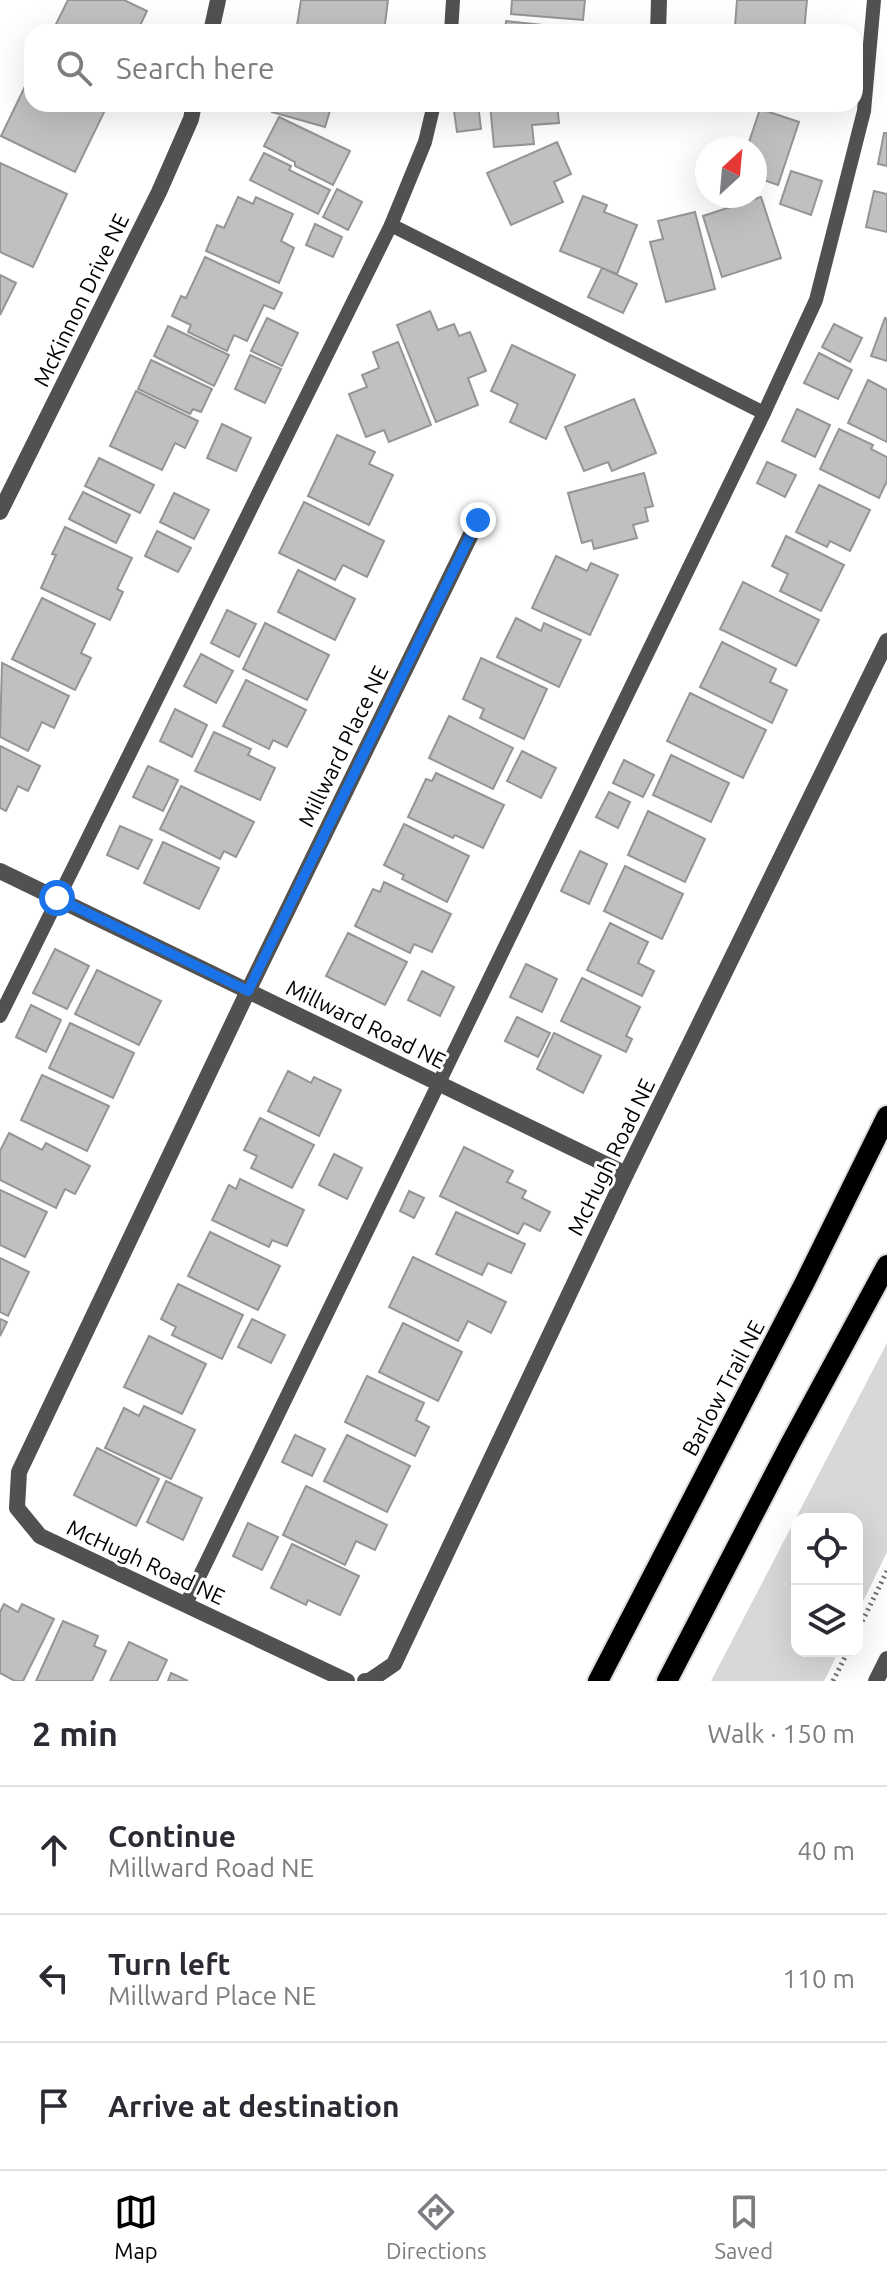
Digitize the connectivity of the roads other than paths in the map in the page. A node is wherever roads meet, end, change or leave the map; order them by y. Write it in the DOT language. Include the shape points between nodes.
graph roads {
  1 [pos="218,0"];
  2 [pos="453,0"];
  3 [pos="659,0"];
  4 [pos="874,0"];
  5 [pos="213,24"];
  6 [pos="452,24"];
  7 [pos="658,24"];
  8 [pos="192,112"];
  9 [pos="432,112"];
  10 [pos="391,225"];
  11 [pos="764,413"];
  12 [pos="0,512"];
  13 [pos="478,520"];
  14 [pos="887,641"];
  15 [pos="0,871"];
  16 [pos="57,898"];
  17 [pos="248,991"];
  18 [pos="0,1016"];
  19 [pos="440,1084"];
  20 [pos="887,1116"];
  21 [pos="626,1174"];
  22 [pos="887,1265"];
  23 [pos="186,1604"];
  24 [pos="887,1659"];
  25 [pos="347,1681"];
  26 [pos="365,1681"];
  27 [pos="598,1681"];
  28 [pos="667,1681"];
  29 [pos="876,1681"];
  1 -- 5 [label="street"];
  2 -- 6 [label="lane"];
  3 -- 7 [label="street"];
  4 -- 11 [label="lane" via="864,111 816,300"];
  8 -- 12 [label="street, McKinnon Drive NE" via="159,192"];
  9 -- 10 [label="lane"];
  10 -- 11 [label="lane"];
  10 -- 16 [label="lane"];
  11 -- 19 [label="lane"];
  13 -- 17 [label="street, Millward Place NE"];
  14 -- 21 [label="street, McHugh Road NE"];
  15 -- 16 [label="street, Millward Road NE"];
  16 -- 17 [label="street, Millward Road NE"];
  16 -- 18 [label="lane"];
  17 -- 19 [label="street, Millward Road NE"];
  17 -- 23 [label="street, McHugh Road NE" via="19,1472 17,1508 40,1536"];
  19 -- 21 [label="street, Millward Road NE"];
  19 -- 23 [label="lane"];
  20 -- 27 [label="main road, Barlow Trail NE"];
  21 -- 26 [label="street, McHugh Road NE" via="394,1664"];
  22 -- 28 [label="main road"];
  23 -- 25 [label="street, McHugh Road NE"];
  24 -- 29 [label="street"];
}
